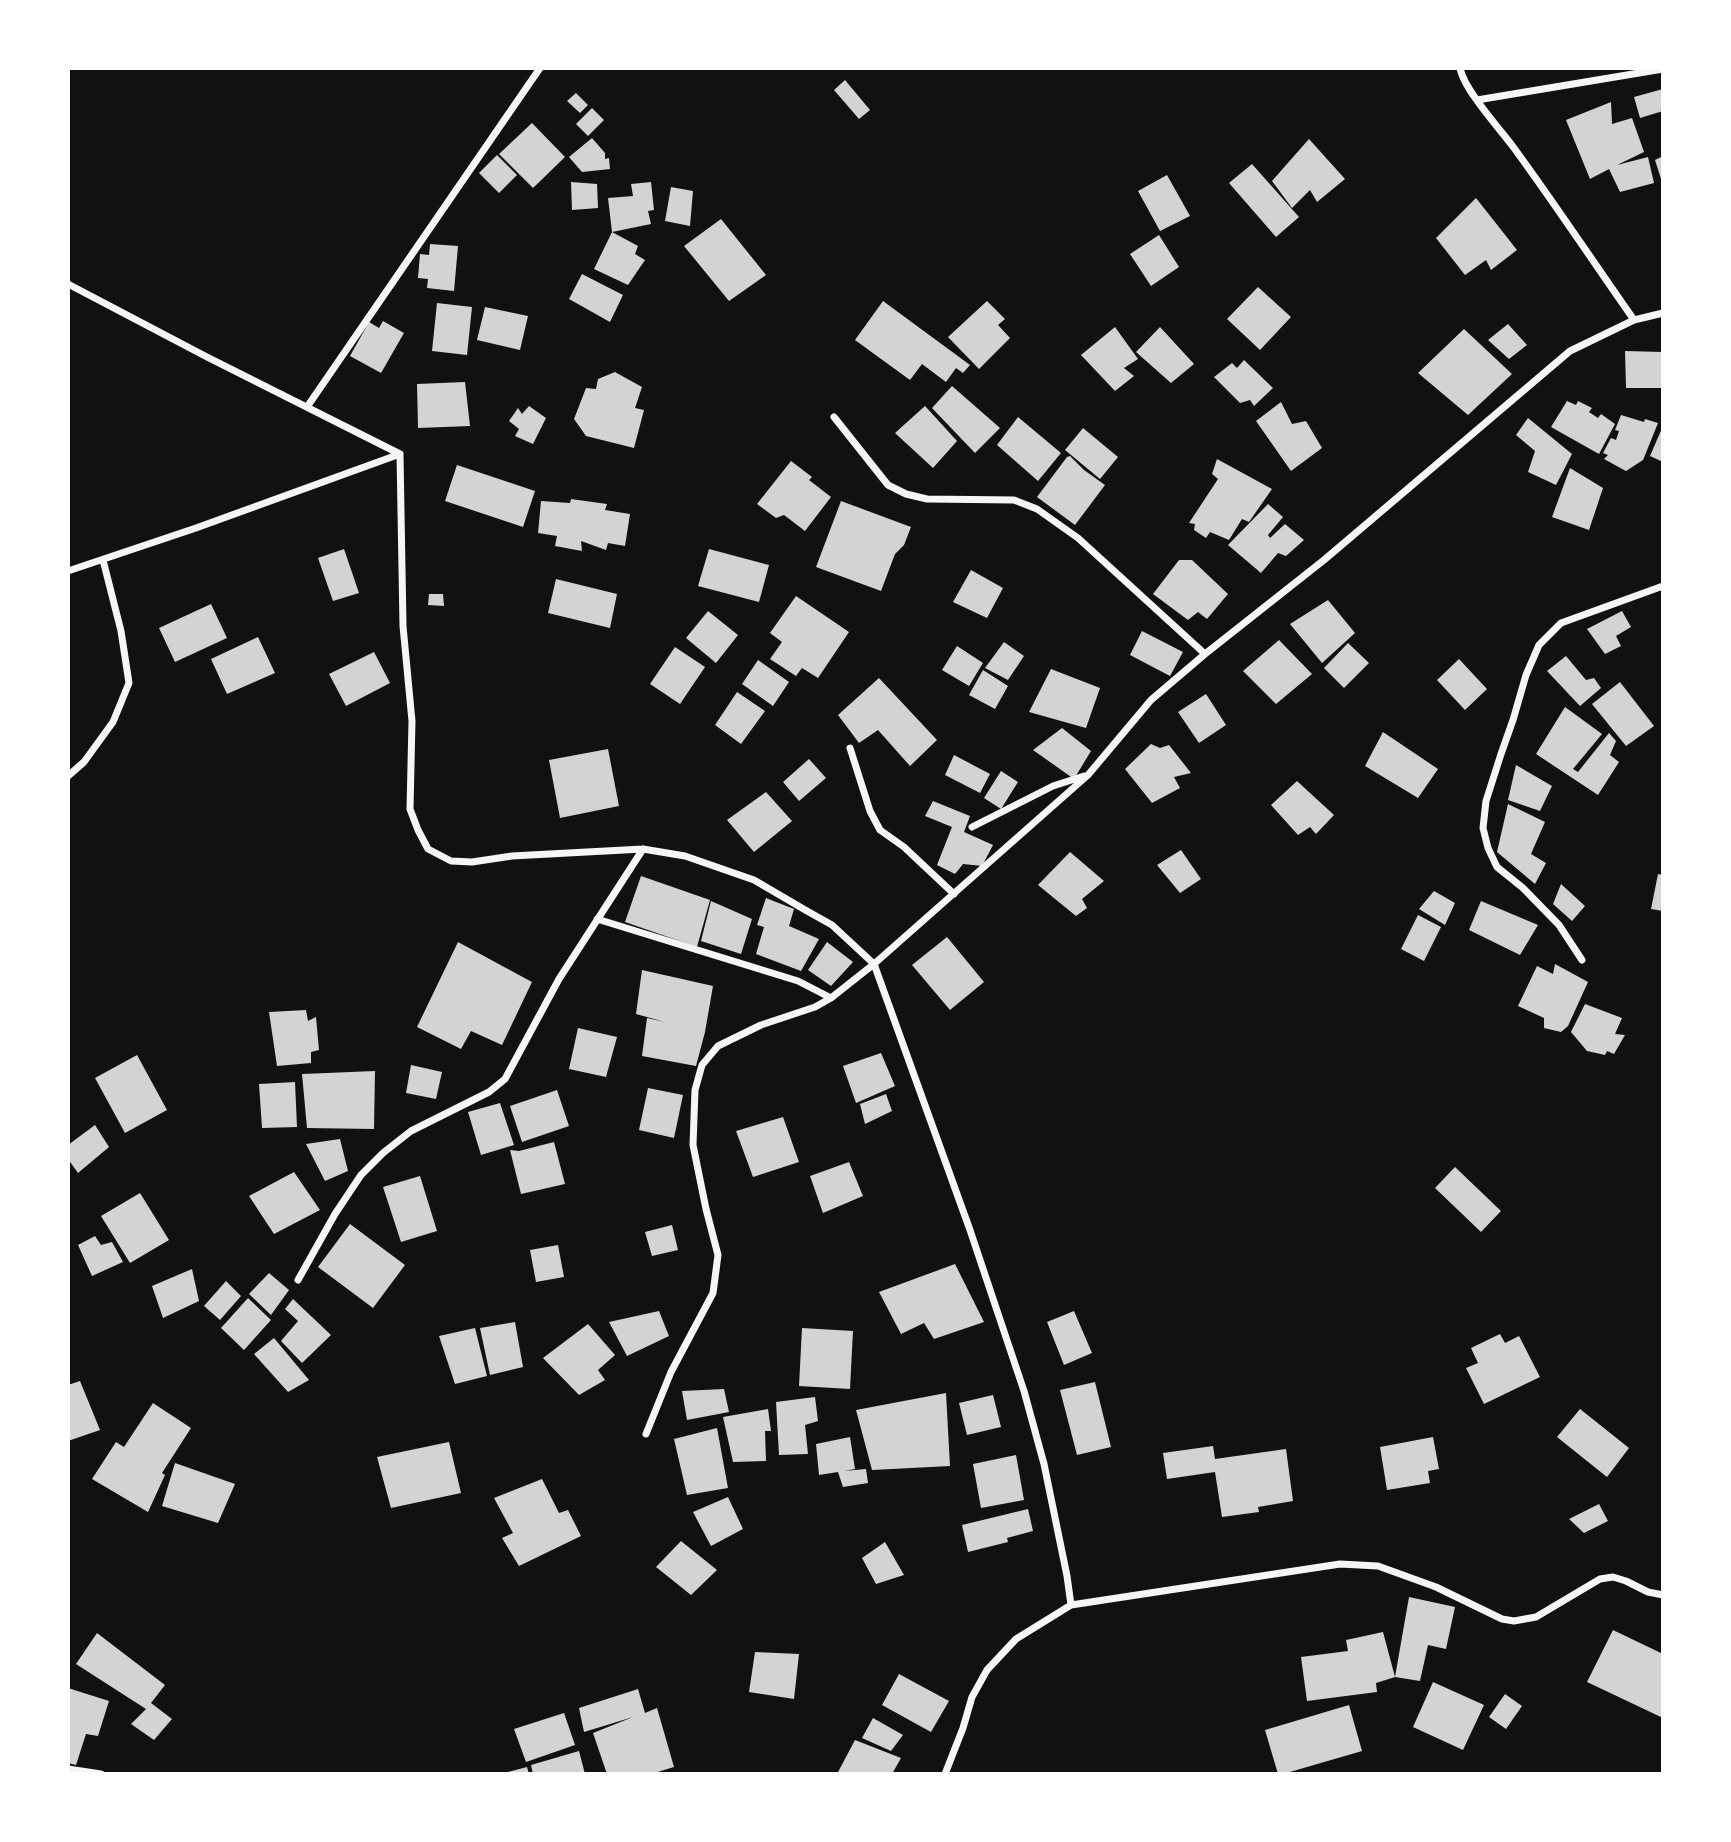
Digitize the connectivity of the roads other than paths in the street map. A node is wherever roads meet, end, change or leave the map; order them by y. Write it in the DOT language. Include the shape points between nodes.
graph roads {
  1 [pos="540,68"];
  2 [pos="1460,68"];
  3 [pos="1663,69"];
  4 [pos="1477,100"];
  5 [pos="68,284"];
  6 [pos="1663,313"];
  7 [pos="1634,320"];
  8 [pos="307,407"];
  9 [pos="834,417"];
  10 [pos="400,454"];
  11 [pos="103,559"];
  12 [pos="68,571"];
  13 [pos="1663,586"];
  14 [pos="1205,654"];
  15 [pos="850,748"];
  16 [pos="1088,775"];
  17 [pos="68,776"];
  18 [pos="972,827"];
  19 [pos="643,849"];
  20 [pos="954,894"];
  21 [pos="597,919"];
  22 [pos="1582,960"];
  23 [pos="874,964"];
  24 [pos="831,998"];
  25 [pos="298,1280"];
  26 [pos="646,1434"];
  27 [pos="1663,1595"];
  28 [pos="1071,1605"];
  29 [pos="68,1769"];
  30 [pos="101,1774"];
  31 [pos="945,1774"];
  1 -- 8 [label="street"];
  2 -- 4 [label="street"];
  3 -- 4 [label="street"];
  4 -- 7 [label="street"];
  5 -- 8 [label="street"];
  6 -- 7 [label="street"];
  7 -- 14 [label="street" via="1570,351 1324,560"];
  8 -- 10 [label="street"];
  9 -- 14 [label="street" via="888,485 906,494 937,500 1014,500 1037,509 1078,538"];
  10 -- 11 [label="street"];
  10 -- 19 [label="street" via="402,626 412,721 410,809 428,849 451,860 472,862"];
  11 -- 12 [label="street"];
  11 -- 17 [label="street" via="129,683 113,722"];
  13 -- 22 [label="street" via="1561,622 1539,645 1486,801 1483,828 1497,867 1559,925"];
  14 -- 16 [label="street" via="1151,700"];
  15 -- 20 [label="street" via="880,830"];
  16 -- 18 [label="street" via="1053,786"];
  16 -- 20 [label="street"];
  19 -- 21 [label="street"];
  19 -- 23 [label="street" via="685,856 754,880 832,925"];
  20 -- 23 [label="street"];
  21 -- 24 [label="street" via="798,981"];
  21 -- 25 [label="street" via="505,1079 411,1131 383,1153 361,1175"];
  23 -- 24 [label="street"];
  23 -- 28 [label="street" via="1024,1391 1044,1464"];
  24 -- 26 [label="street" via="718,1045 702,1065 695,1090 693,1145 718,1255 713,1293 671,1372"];
  27 -- 28 [label="street" via="1613,1577 1600,1579 1536,1617 1514,1621 1378,1566 1340,1564"];
  28 -- 31 [label="street" via="1016,1639 987,1670 972,1697"];
  29 -- 30 [label="street"];
}
